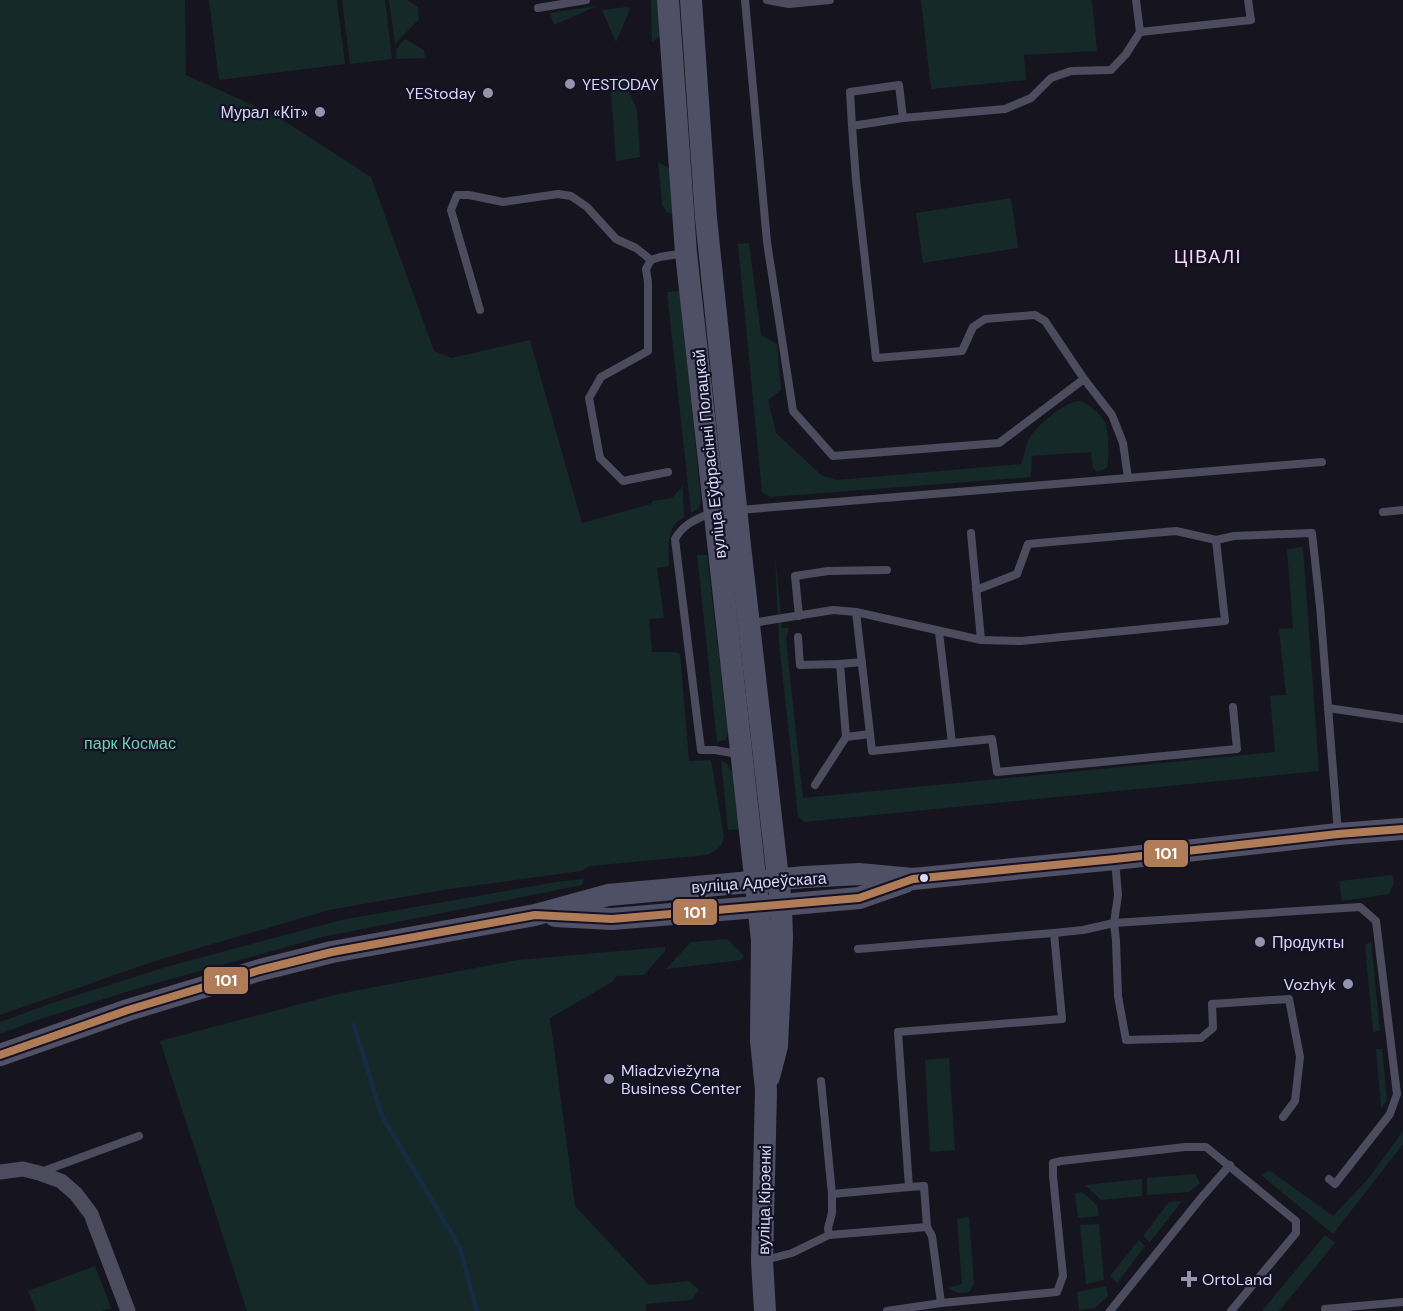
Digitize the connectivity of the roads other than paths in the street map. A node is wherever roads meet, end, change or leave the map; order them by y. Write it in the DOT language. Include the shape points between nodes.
graph roads {
  1 [pos="586,0"];
  2 [pos="668,0"];
  3 [pos="691,0"];
  4 [pos="745,0"];
  5 [pos="767,0"];
  6 [pos="830,0"];
  7 [pos="1136,0"];
  8 [pos="1248,0"];
  9 [pos="538,8"];
  10 [pos="1140,32"];
  11 [pos="903,118"];
  12 [pos="852,126"];
  13 [pos="710,250"];
  14 [pos="686,253"];
  15 [pos="651,261"];
  16 [pos="480,310"];
  17 [pos="1084,379"];
  18 [pos="1322,462"];
  19 [pos="668,472"];
  20 [pos="1128,478"];
  21 [pos="737,510"];
  22 [pos="1403,510"];
  23 [pos="714,512"];
  24 [pos="1383,512"];
  25 [pos="971,533"];
  26 [pos="1216,540"];
  27 [pos="887,570"];
  28 [pos="976,590"];
  29 [pos="856,612"];
  30 [pos="799,616"];
  31 [pos="749,624"];
  32 [pos="939,632"];
  33 [pos="798,637"];
  34 [pos="981,640"];
  35 [pos="862,662"];
  36 [pos="840,664"];
  37 [pos="1233,707"];
  38 [pos="1328,708"];
  39 [pos="1403,719"];
  40 [pos="870,734"];
  41 [pos="846,737"];
  42 [pos="952,743"];
  43 [pos="742,755"];
  44 [pos="815,785"];
  45 [pos="1403,829"];
  46 [pos="1338,834"];
  47 [pos="1115,859"];
  48 [pos="778,879"];
  49 [pos="913,879"];
  50 [pos="755,881"];
  51 [pos="781,906"];
  52 [pos="758,908"];
  53 [pos="535,915"];
  54 [pos="1113,923"];
  55 [pos="1054,933"];
  56 [pos="858,949"];
  57 [pos="0,1055"];
  58 [pos="821,1081"];
  59 [pos="766,1090"];
  60 [pos="1283,1116"];
  61 [pos="139,1136"];
  62 [pos="1230,1166"];
  63 [pos="0,1172"];
  64 [pos="39,1173"];
  65 [pos="1329,1179"];
  66 [pos="909,1187"];
  67 [pos="832,1194"];
  68 [pos="927,1227"];
  69 [pos="829,1235"];
  70 [pos="762,1261"];
  71 [pos="1403,1302"];
  72 [pos="941,1303"];
  73 [pos="1325,1309"];
  74 [pos="128,1311"];
  75 [pos="765,1311"];
  76 [pos="887,1311"];
  77 [pos="1110,1311"];
  78 [pos="1231,1311"];
  1 -- 9 [label="lane"];
  2 -- 14 [label="main road, вуліца Еўфрасінні Полацкай"];
  3 -- 13 [label="main road, вуліца Еўфрасінні Полацкай"];
  4 -- 17 [label="lane" via="766,242 793,411 806,426 833,456 999,442"];
  5 -- 6 [label="lane" via="789,4"];
  7 -- 10 [label="lane"];
  8 -- 10 [label="lane" via="1251,20"];
  10 -- 11 [label="lane" via="1111,70 1071,71 1051,78 1031,98 1005,109"];
  11 -- 12 [label="lane"];
  11 -- 12 [label="lane" via="899,86 850,92"];
  12 -- 17 [label="lane" via="876,358 962,351 973,327 985,319 1035,315 1045,321"];
  13 -- 14 [label="lane"];
  13 -- 21 [label="main road, вуліца Еўфрасінні Полацкай"];
  14 -- 15 [label="lane"];
  14 -- 23 [label="main road, вуліца Еўфрасінні Полацкай"];
  15 -- 16 [label="lane" via="636,248 616,239 572,196 558,194 503,202 457,195 451,210"];
  15 -- 19 [label="lane" via="646,269 648,351 601,377 590,398 600,458 623,481"];
  17 -- 20 [label="lane" via="1112,415 1123,443"];
  18 -- 20 [label="lane"];
  20 -- 21 [label="lane"];
  21 -- 23 [label="lane"];
  21 -- 31 [label="main road, вуліца Еўфрасінні Полацкай"];
  22 -- 24 [label="lane"];
  23 -- 43 [label="main road, вуліца Еўфрасінні Полацкай"];
  23 -- 43 [label="lane" via="681,528 675,539 701,750"];
  25 -- 28 [label="lane"];
  26 -- 28 [label="lane" via="1176,531 1028,544 1017,574"];
  26 -- 34 [label="lane" via="1225,621 1021,641"];
  26 -- 38 [label="lane" via="1312,533"];
  27 -- 30 [label="lane" via="795,576"];
  28 -- 34 [label="lane"];
  29 -- 30 [label="lane" via="833,610"];
  29 -- 32 [label="lane"];
  29 -- 35 [label="lane"];
  30 -- 31 [label="lane"];
  31 -- 48 [label="main road, вуліца Еўфрасінні Полацкай"];
  32 -- 34 [label="lane"];
  32 -- 42 [label="lane"];
  33 -- 36 [label="lane" via="800,665"];
  35 -- 36 [label="lane"];
  35 -- 40 [label="lane"];
  36 -- 41 [label="lane"];
  37 -- 42 [label="lane" via="1237,749 997,772 992,739"];
  38 -- 39 [label="lane"];
  38 -- 46 [label="lane"];
  40 -- 41 [label="lane"];
  40 -- 42 [label="lane" via="872,751"];
  41 -- 44 [label="lane"];
  43 -- 50 [label="main road, вуліца Еўфрасінні Полацкай"];
  45 -- 46 [label="main road, вуліца Адоеўскага"];
  46 -- 47 [label="main road, вуліца Адоеўскага"];
  47 -- 49 [label="main road, вуліца Адоеўскага"];
  47 -- 54 [label="lane" via="1118,895"];
  48 -- 49 [label="main road, вуліца Адоеўскага" via="859,874"];
  48 -- 50 [label="main road, вуліца Адоеўскага"];
  48 -- 51 [label="main road, вуліца Еўфрасінні Полацкай"];
  49 -- 51 [label="main road, вуліца Адоеўскага" via="859,898"];
  50 -- 52 [label="main road, вуліца Еўфрасінні Полацкай"];
  50 -- 53 [label="main road, вуліца Адоеўскага" via="608,895"];
  51 -- 52 [label="main road, вуліца Адоеўскага"];
  51 -- 59 [label="main road, вуліца Кірэенкі" via="777,1046"];
  52 -- 53 [label="main road, вуліца Адоеўскага" via="612,919"];
  52 -- 59 [label="main road, вуліца Кірэенкі"];
  53 -- 57 [label="main road, вуліца Адоеўскага" via="280,965 128,1010"];
  54 -- 55 [label="lane"];
  54 -- 60 [label="lane" via="1118,996 1126,1040 1201,1038 1213,1028 1212,1004 1289,999 1300,1058 1295,1101"];
  54 -- 65 [label="lane" via="1360,906 1376,921 1396,1094 1390,1114 1335,1184"];
  55 -- 56 [label="lane"];
  55 -- 66 [label="lane" via="1062,1019 898,1032"];
  58 -- 67 [label="lane"];
  59 -- 70 [label="main road, вуліца Кірэенкі"];
  61 -- 64 [label="lane"];
  62 -- 72 [label="lane" via="1206,1147 1053,1163 1063,1276 1057,1292"];
  62 -- 77 [label="lane"];
  62 -- 78 [label="lane" via="1296,1221 1296,1233"];
  63 -- 64 [label="street" via="22,1169"];
  64 -- 74 [label="street" via="61,1181 91,1214"];
  66 -- 67 [label="lane"];
  66 -- 68 [label="lane" via="924,1186"];
  67 -- 69 [label="lane"];
  68 -- 69 [label="lane"];
  68 -- 72 [label="lane" via="932,1236"];
  69 -- 70 [label="lane" via="792,1254"];
  70 -- 75 [label="main road, вуліца Кірэенкі"];
  71 -- 73 [label="lane"];
  72 -- 76 [label="lane"];
}
